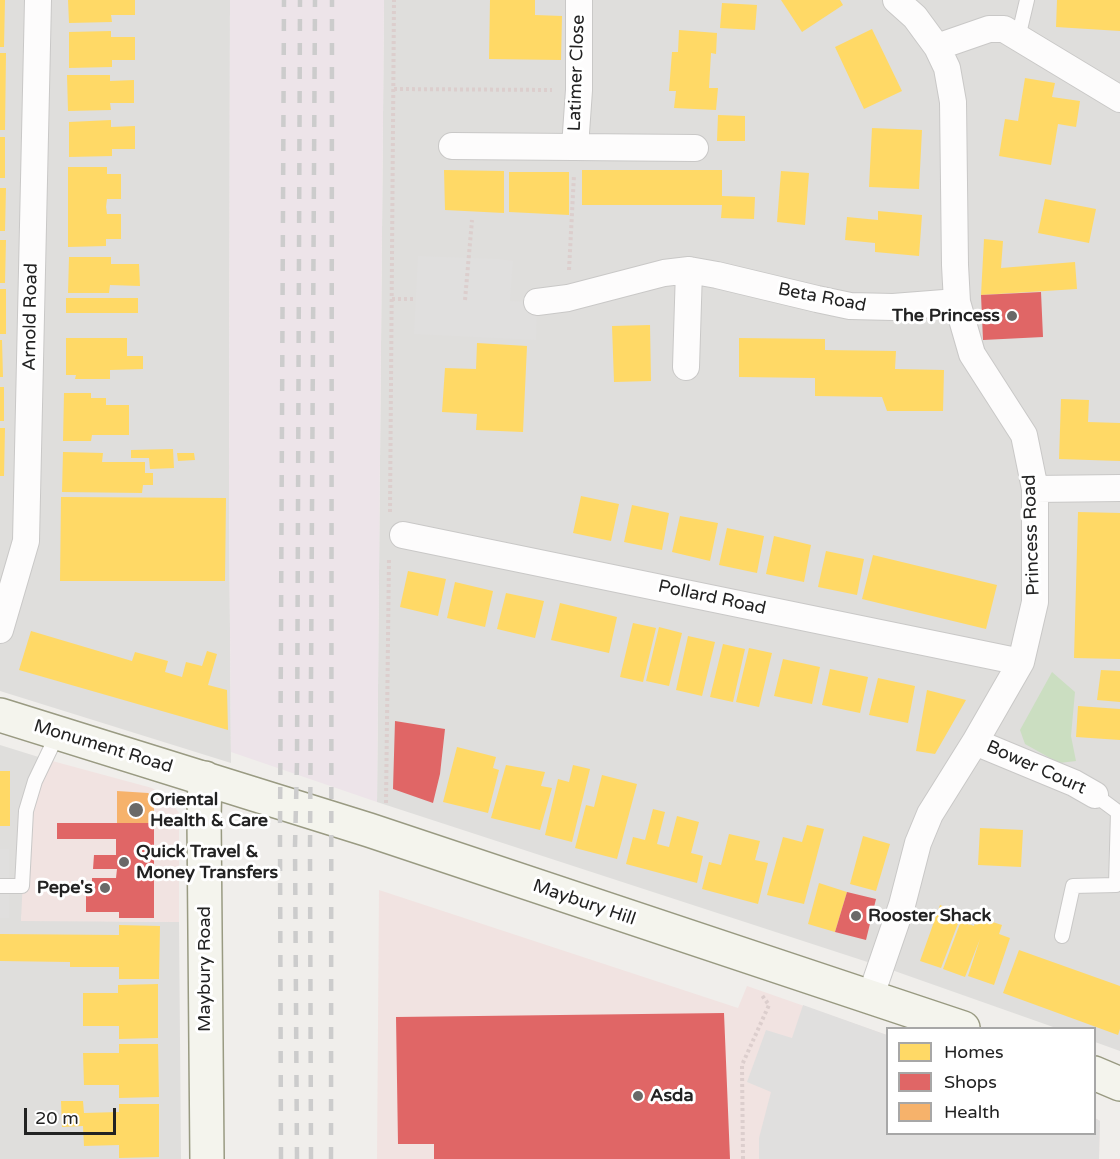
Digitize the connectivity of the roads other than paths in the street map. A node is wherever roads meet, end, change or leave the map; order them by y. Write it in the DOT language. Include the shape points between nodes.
graph roads {
  1 [pos="38,0"];
  2 [pos="579,0"];
  3 [pos="896,0"];
  4 [pos="1027,0"];
  5 [pos="1017,38"];
  6 [pos="937,47"];
  7 [pos="1120,99"];
  8 [pos="452,146"];
  9 [pos="575,147"];
  10 [pos="695,148"];
  11 [pos="689,270"];
  12 [pos="537,302"];
  13 [pos="957,303"];
  14 [pos="686,367"];
  15 [pos="1120,488"];
  16 [pos="1035,489"];
  17 [pos="394,535"];
  18 [pos="0,630"];
  19 [pos="1021,662"];
  20 [pos="0,715"];
  21 [pos="975,742"];
  22 [pos="53,743"];
  23 [pos="206,778"];
  24 [pos="1095,795"];
  25 [pos="1118,885"];
  26 [pos="0,886"];
  27 [pos="1062,936"];
  28 [pos="870,998"];
  29 [pos="957,1027"];
  30 [pos="1096,1073"];
  31 [pos="1120,1084"];
  32 [pos="207,1159"];
  1 -- 18 [label="street, Arnold Road" via="26,541"];
  2 -- 9 [label="street, Latimer Close"];
  3 -- 6 [label="street, Princess Road" via="915,17"];
  4 -- 5 [label="lane"];
  5 -- 6 [label="street" via="1004,29 990,29"];
  5 -- 7 [label="street"];
  6 -- 13 [label="street, Princess Road" via="947,68 953,102"];
  8 -- 9 [label="street, Latimer Close"];
  9 -- 10 [label="street, Latimer Close"];
  11 -- 12 [label="street, Beta Road"];
  11 -- 13 [label="street, Beta Road" via="850,306"];
  11 -- 14 [label="street"];
  13 -- 16 [label="street, Princess Road" via="972,354 1024,435"];
  15 -- 16 [label="street"];
  16 -- 19 [label="street, Princess Road" via="1035,602"];
  17 -- 19 [label="street, Pollard Road"];
  19 -- 21 [label="street, Princess Road"];
  20 -- 22 [label="street, Monument Road"];
  21 -- 24 [label="street, Bower Court"];
  21 -- 28 [label="street, Princess Road" via="930,814 918,843 902,905"];
  22 -- 23 [label="street, Monument Road"];
  22 -- 26 [label="lane" via="34,781 26,811 22,886"];
  23 -- 28 [label="street, Maybury Hill"];
  23 -- 32 [label="street, Maybury Road"];
  24 -- 25 [label="lane" via="1118,812"];
  25 -- 27 [label="lane" via="1073,886"];
  28 -- 29 [label="street, Maybury Hill"];
  30 -- 31 [label="street"];
}
